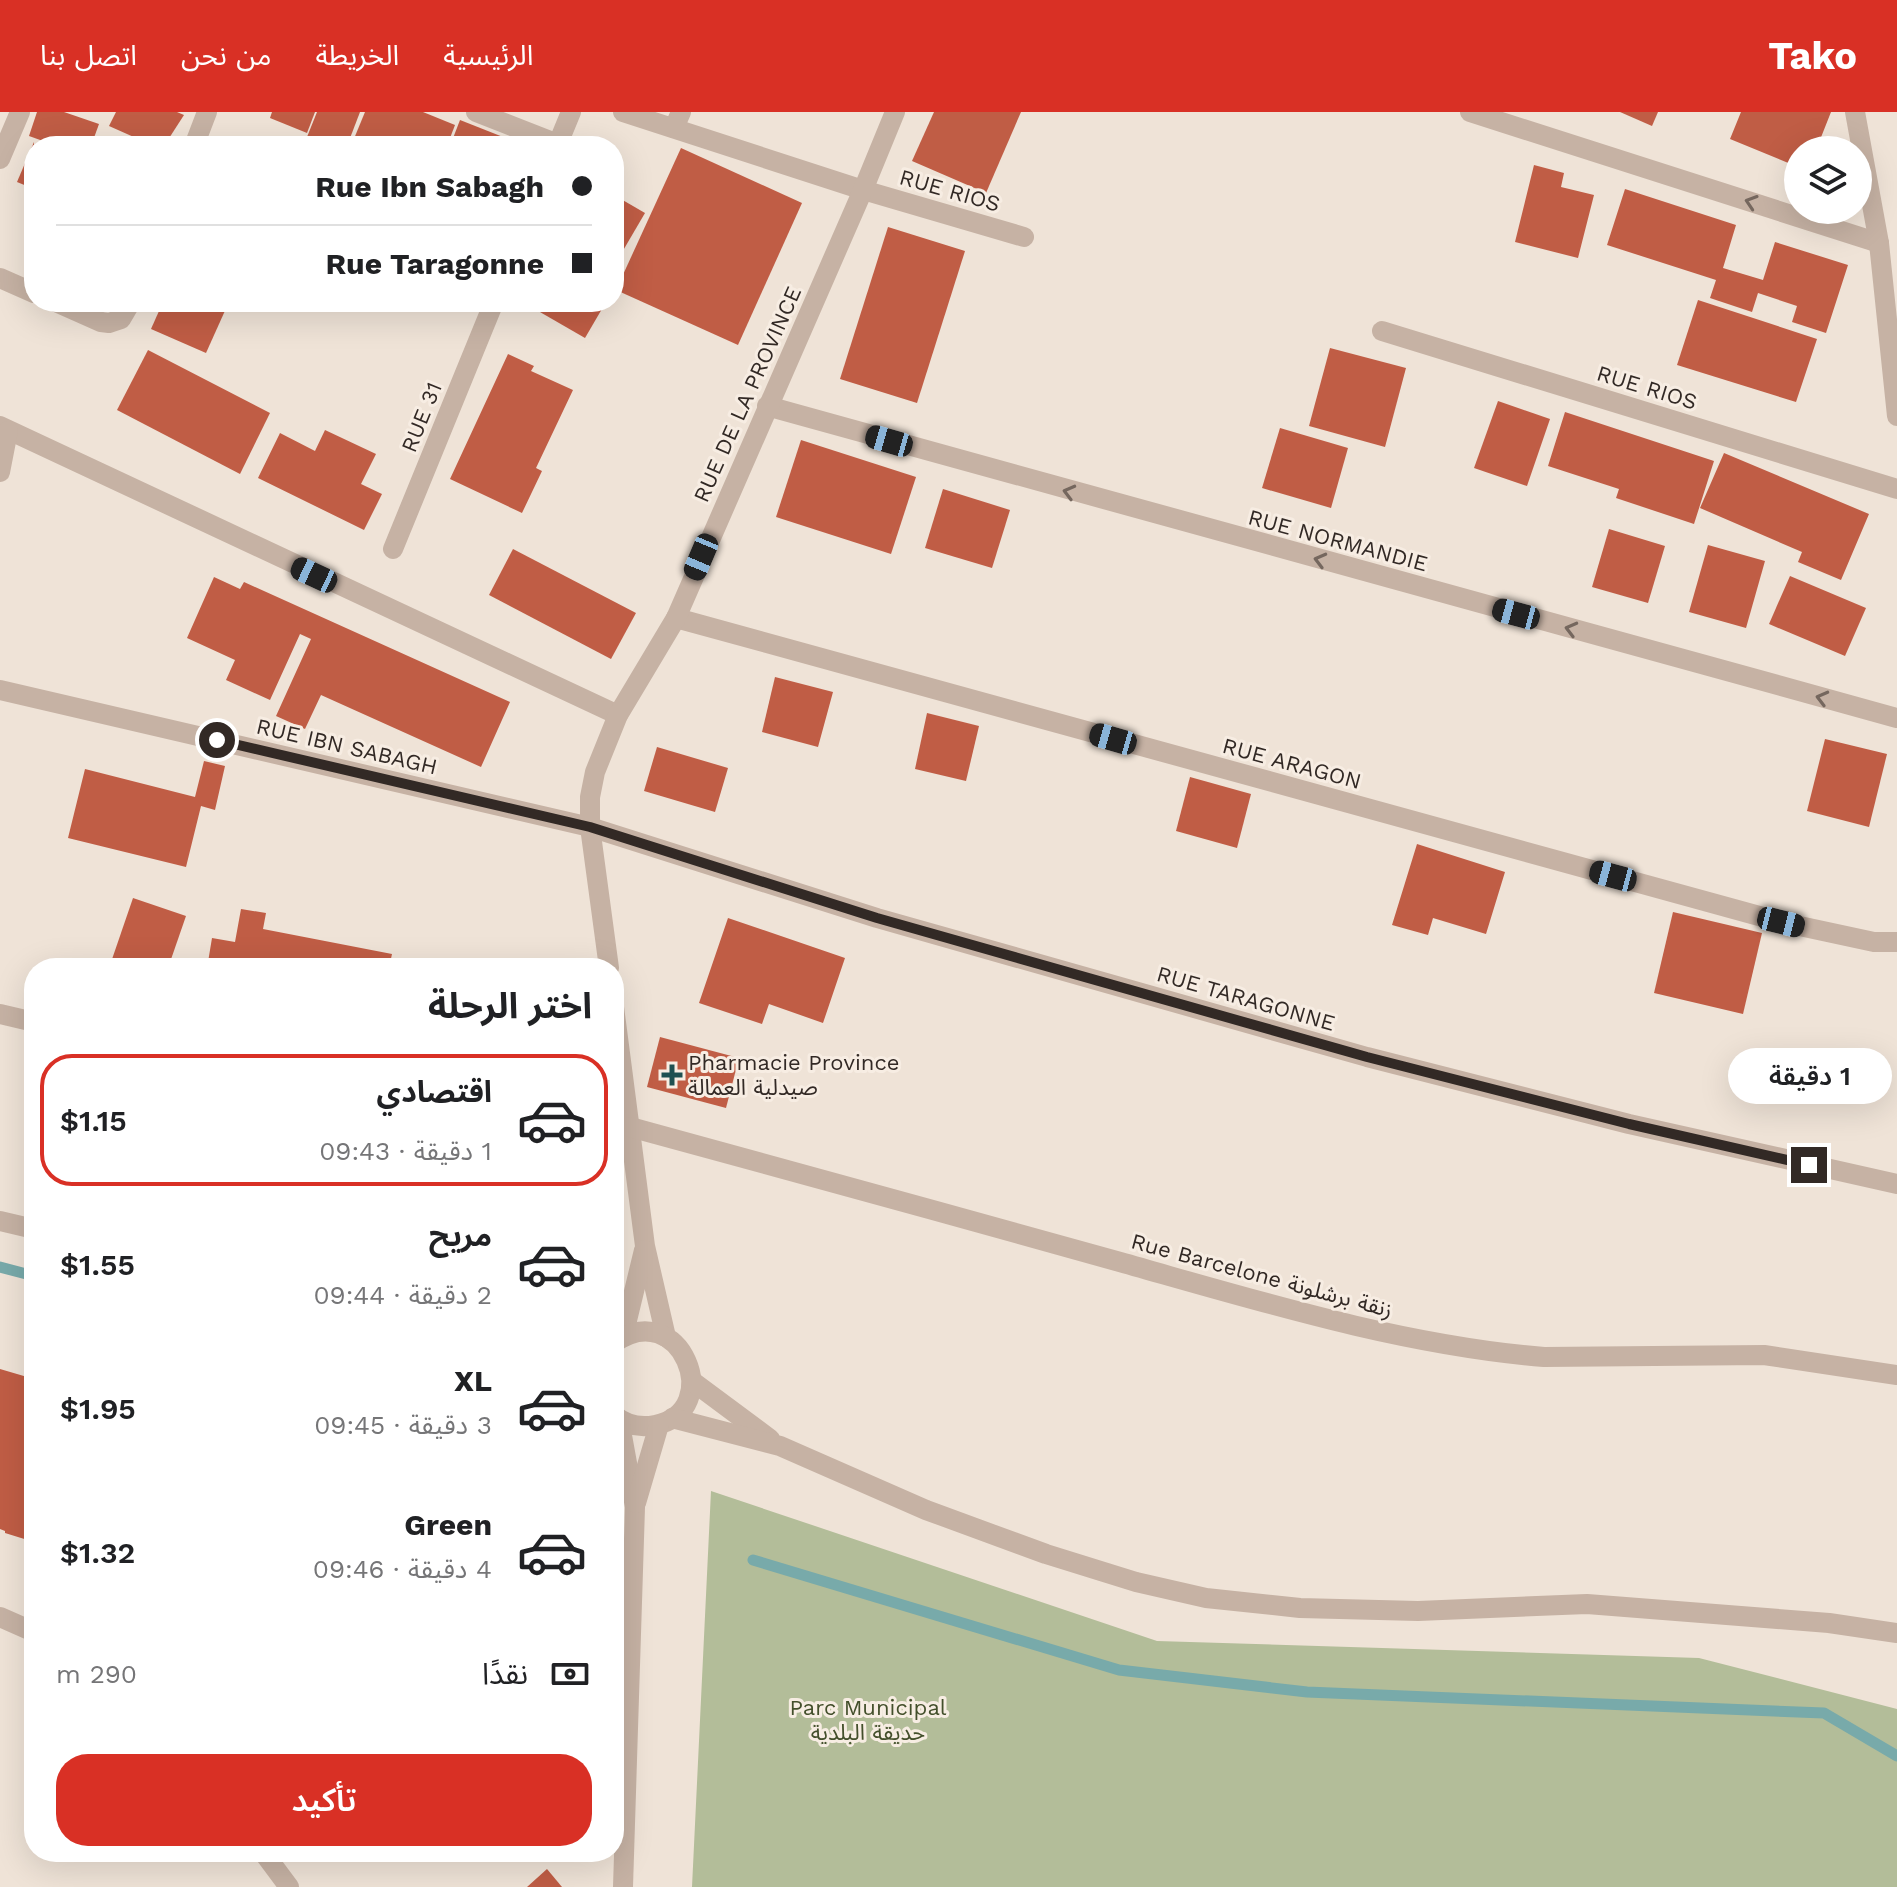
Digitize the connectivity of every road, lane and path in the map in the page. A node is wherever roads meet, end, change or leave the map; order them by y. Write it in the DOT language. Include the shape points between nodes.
graph roads {
  1 [pos="20,112"];
  2 [pos="207,112"];
  3 [pos="476,112"];
  4 [pos="571,112"];
  5 [pos="623,112"];
  6 [pos="895,112"];
  7 [pos="1470,112"];
  8 [pos="1855,112"];
  9 [pos="677,120"];
  10 [pos="198,136"];
  11 [pos="536,136"];
  12 [pos="562,136"];
  13 [pos="0,159"];
  14 [pos="863,190"];
  15 [pos="1024,237"];
  16 [pos="1879,243"];
  17 [pos="0,278"];
  18 [pos="24,289"];
  19 [pos="81,312"];
  20 [pos="125,312"];
  21 [pos="490,312"];
  22 [pos="1382,331"];
  23 [pos="767,406"];
  24 [pos="1897,416"];
  25 [pos="4,429"];
  26 [pos="0,472"];
  27 [pos="1897,489"];
  28 [pos="393,549"];
  29 [pos="676,618"];
  30 [pos="0,690"];
  31 [pos="618,715"];
  32 [pos="1897,718"];
  33 [pos="590,827"];
  34 [pos="1897,942"];
  35 [pos="608,958"];
  36 [pos="0,1014"];
  37 [pos="24,1020"];
  38 [pos="624,1082"];
  39 [pos="630,1127"];
  40 [pos="624,1156"];
  41 [pos="1897,1184"];
  42 [pos="0,1221"];
  43 [pos="24,1227"];
  44 [pos="645,1246"];
  45 [pos="624,1319"];
  46 [pos="666,1337"];
  47 [pos="624,1338"];
  48 [pos="1897,1375"];
  49 [pos="692,1381"];
  50 [pos="624,1421"];
  51 [pos="666,1421"];
  52 [pos="780,1446"];
  53 [pos="624,1452"];
  54 [pos="635,1507"];
  55 [pos="0,1617"];
  56 [pos="24,1628"];
  57 [pos="1897,1633"];
  58 [pos="624,1855"];
  59 [pos="270,1862"];
  60 [pos="624,1862"];
  61 [pos="289,1887"];
  62 [pos="623,1887"];
  1 -- 13 [label="street"];
  2 -- 10 [label="street"];
  3 -- 11 [label="street"];
  4 -- 12 [label="street"];
  5 -- 9 [label="street, RUE RIOS"];
  6 -- 14 [label="street, RUE DE LA PROVINCE"];
  16 -- 7 [label="street, one-way"];
  8 -- 16 [label="street"];
  9 -- 14 [label="street, RUE RIOS"];
  14 -- 15 [label="street, RUE RIOS"];
  14 -- 23 [label="street, RUE DE LA PROVINCE"];
  16 -- 24 [label="street"];
  17 -- 18 [label="street"];
  19 -- 20 [label="street" via="109,323"];
  21 -- 28 [label="street, RUE 31"];
  22 -- 27 [label="street, RUE RIOS"];
  23 -- 29 [label="street, RUE DE LA PROVINCE"];
  32 -- 23 [label="street, RUE NORMANDIE, one-way"];
  25 -- 26 [label="street"];
  25 -- 31 [label="street"];
  29 -- 31 [label="street, RUE DE LA PROVINCE"];
  29 -- 34 [label="street, RUE ARAGON" via="1781,922"];
  30 -- 33 [label="street, RUE IBN SABAGH"];
  31 -- 33 [label="street, RUE DE LA PROVINCE" via="595,772"];
  33 -- 35 [label="street, RUE DE LA PROVINCE"];
  33 -- 41 [label="street, RUE TARAGONNE" via="877,918 1367,1057 1629,1124"];
  36 -- 37 [label="street"];
  38 -- 39 [label="street"];
  39 -- 40 [label="street"];
  39 -- 48 [label="street, Rue Barcelone زنقة برشلونة" via="1391,1334 1544,1357 1764,1355"];
  40 -- 44 [label="street"];
  42 -- 43 [label="street"];
  44 -- 45 [label="street"];
  44 -- 46 [label="street"];
  46 -- 47 [label="street" via="649,1332"];
  46 -- 49 [label="street" via="685,1356"];
  49 -- 51 [label="street" via="682,1408"];
  49 -- 52 [label="street"];
  50 -- 51 [label="street" via="632,1425"];
  51 -- 52 [label="street"];
  51 -- 54 [label="street"];
  52 -- 57 [label="street" via="991,1535 1206,1598 1300,1608 1418,1611 1587,1604"];
  53 -- 54 [label="street"];
  54 -- 58 [label="street"];
  55 -- 56 [label="street"];
  59 -- 61 [label="street"];
  60 -- 62 [label="street"];
}
